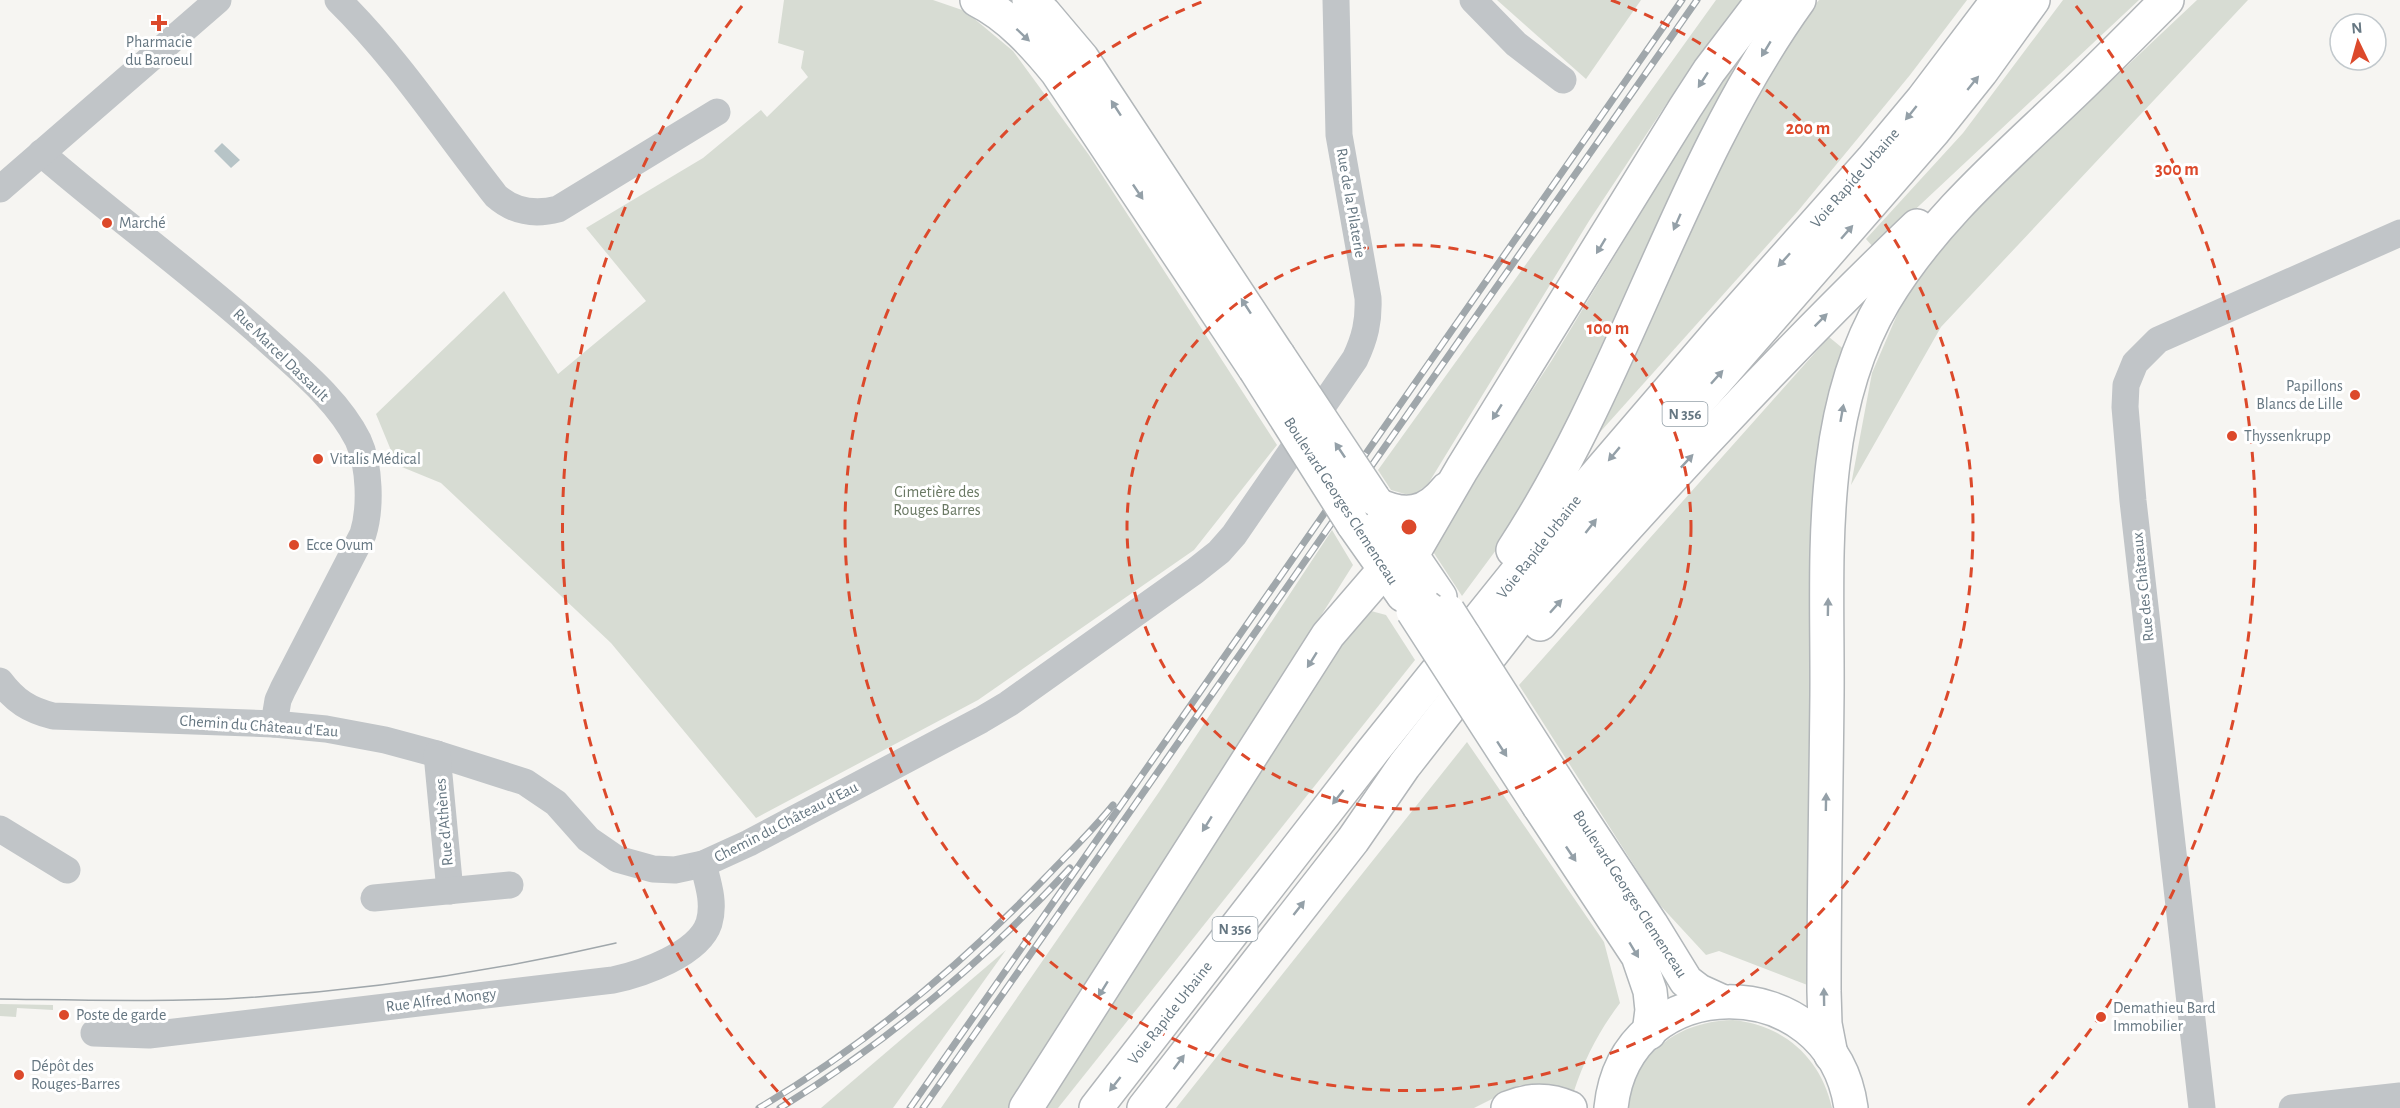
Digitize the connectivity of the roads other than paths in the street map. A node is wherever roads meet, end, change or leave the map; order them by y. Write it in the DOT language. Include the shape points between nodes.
graph roads {
  1 [pos="218,0"];
  2 [pos="338,0"];
  3 [pos="977,0"];
  4 [pos="1029,0"];
  5 [pos="1336,0"];
  6 [pos="1473,0"];
  7 [pos="1763,0"];
  8 [pos="1799,0"];
  9 [pos="1998,0"];
  10 [pos="2033,0"];
  11 [pos="2166,0"];
  12 [pos="1563,80"];
  13 [pos="717,112"];
  14 [pos="41,153"];
  15 [pos="0,189"];
  16 [pos="2400,233"];
  17 [pos="1267,362"];
  18 [pos="1330,396"];
  19 [pos="1462,468"];
  20 [pos="1367,509"];
  21 [pos="1413,589"];
  22 [pos="4,695"];
  23 [pos="274,724"];
  24 [pos="1373,751"];
  25 [pos="437,753"];
  26 [pos="1552,800"];
  27 [pos="0,829"];
  28 [pos="1353,840"];
  29 [pos="703,864"];
  30 [pos="67,870"];
  31 [pos="510,885"];
  32 [pos="450,891"];
  33 [pos="374,898"];
  34 [pos="1721,1001"];
  35 [pos="94,1033"];
  36 [pos="1649,1033"];
  37 [pos="1832,1055"];
  38 [pos="2400,1096"];
  39 [pos="1026,1108"];
  40 [pos="1096,1108"];
  41 [pos="1144,1108"];
  42 [pos="1508,1108"];
  43 [pos="1570,1108"];
  44 [pos="1611,1108"];
  45 [pos="1851,1108"];
  46 [pos="2202,1108"];
  47 [pos="2292,1108"];
  1 -- 14 [label="street"];
  2 -- 13 [label="street" via="427,102 496,196 519,209 538,213 558,209"];
  3 -- 17 [label="main road, Boulevard Georges Clemenceau, one-way" via="1014,26 1057,72"];
  17 -- 4 [label="main road, Boulevard Georges Clemenceau, one-way" via="1082,58"];
  5 -- 18 [label="street, Rue de la Pilaterie" via="1339,135 1369,312 1360,348"];
  6 -- 12 [label="street" via="1516,44"];
  7 -- 19 [label="main road, one-way" via="1685,108"];
  8 -- 24 [label="main road, one-way" via="1755,67 1714,142 1616,360 1555,480 1501,567"];
  9 -- 24 [label="main road, Voie Rapide Urbaine / N 356, one-way" via="1923,99 1582,492"];
  28 -- 10 [label="main road, Voie Rapide Urbaine / N 356, one-way" via="1404,766 1607,506 1933,132"];
  28 -- 11 [label="main road, one-way" via="1402,795 1535,629 1805,336 1964,180"];
  37 -- 11 [label="main road, one-way" via="1825,1024 1824,991 1829,526 1837,440 1851,376 1884,301 1943,219"];
  14 -- 15 [label="street"];
  14 -- 23 [label="street, Rue Marcel Dassault" via="208,288 307,375 352,429 362,449 369,507 363,534 283,689"];
  16 -- 46 [label="street, Rue des Châteaux" via="2158,340 2135,363 2126,385 2133,501"];
  17 -- 20 [label="main road, Boulevard Georges Clemenceau, bridge"];
  18 -- 29 [label="street, Chemin du Château d'Eau" via="1234,535 1201,567 995,712"];
  19 -- 20 [label="main road" via="1445,492 1426,508 1407,513"];
  19 -- 21 [label="main road"];
  20 -- 21 [label="main road, Boulevard Georges Clemenceau"];
  21 -- 26 [label="main road, Boulevard Georges Clemenceau, one-way, bridge"];
  21 -- 26 [label="main road, Boulevard Georges Clemenceau, bridge" via="1464,636"];
  21 -- 39 [label="main road, one-way" via="1372,597 1346,612 1328,635"];
  22 -- 23 [label="street, Chemin du Château d'Eau" via="30,710 53,716"];
  23 -- 25 [label="street, Chemin du Château d'Eau" via="364,735"];
  24 -- 40 [label="main road, Voie Rapide Urbaine / N 356, one-way"];
  25 -- 29 [label="street, Chemin du Château d'Eau" via="537,788 596,846 617,860 664,870"];
  25 -- 32 [label="street, Rue d'Athènes"];
  26 -- 34 [label="main road, Boulevard Georges Clemenceau" via="1651,924 1686,981"];
  26 -- 36 [label="main road, Boulevard Georges Clemenceau, one-way" via="1638,956 1650,991"];
  27 -- 30 [label="street"];
  41 -- 28 [label="main road, Voie Rapide Urbaine / N 356, one-way"];
  29 -- 35 [label="street, Rue Alfred Mongy" via="711,903 705,932 676,956 639,974 149,1035"];
  31 -- 32 [label="street"];
  32 -- 33 [label="street"];
  34 -- 36 [label="main road" via="1682,1011"];
  34 -- 37 [label="main road" via="1760,1004 1788,1015 1812,1032"];
  36 -- 44 [label="main road" via="1621,1070"];
  37 -- 45 [label="main road"];
  38 -- 47 [label="street"];
  42 -- 43 [label="main road" via="1533,1101"];
}
